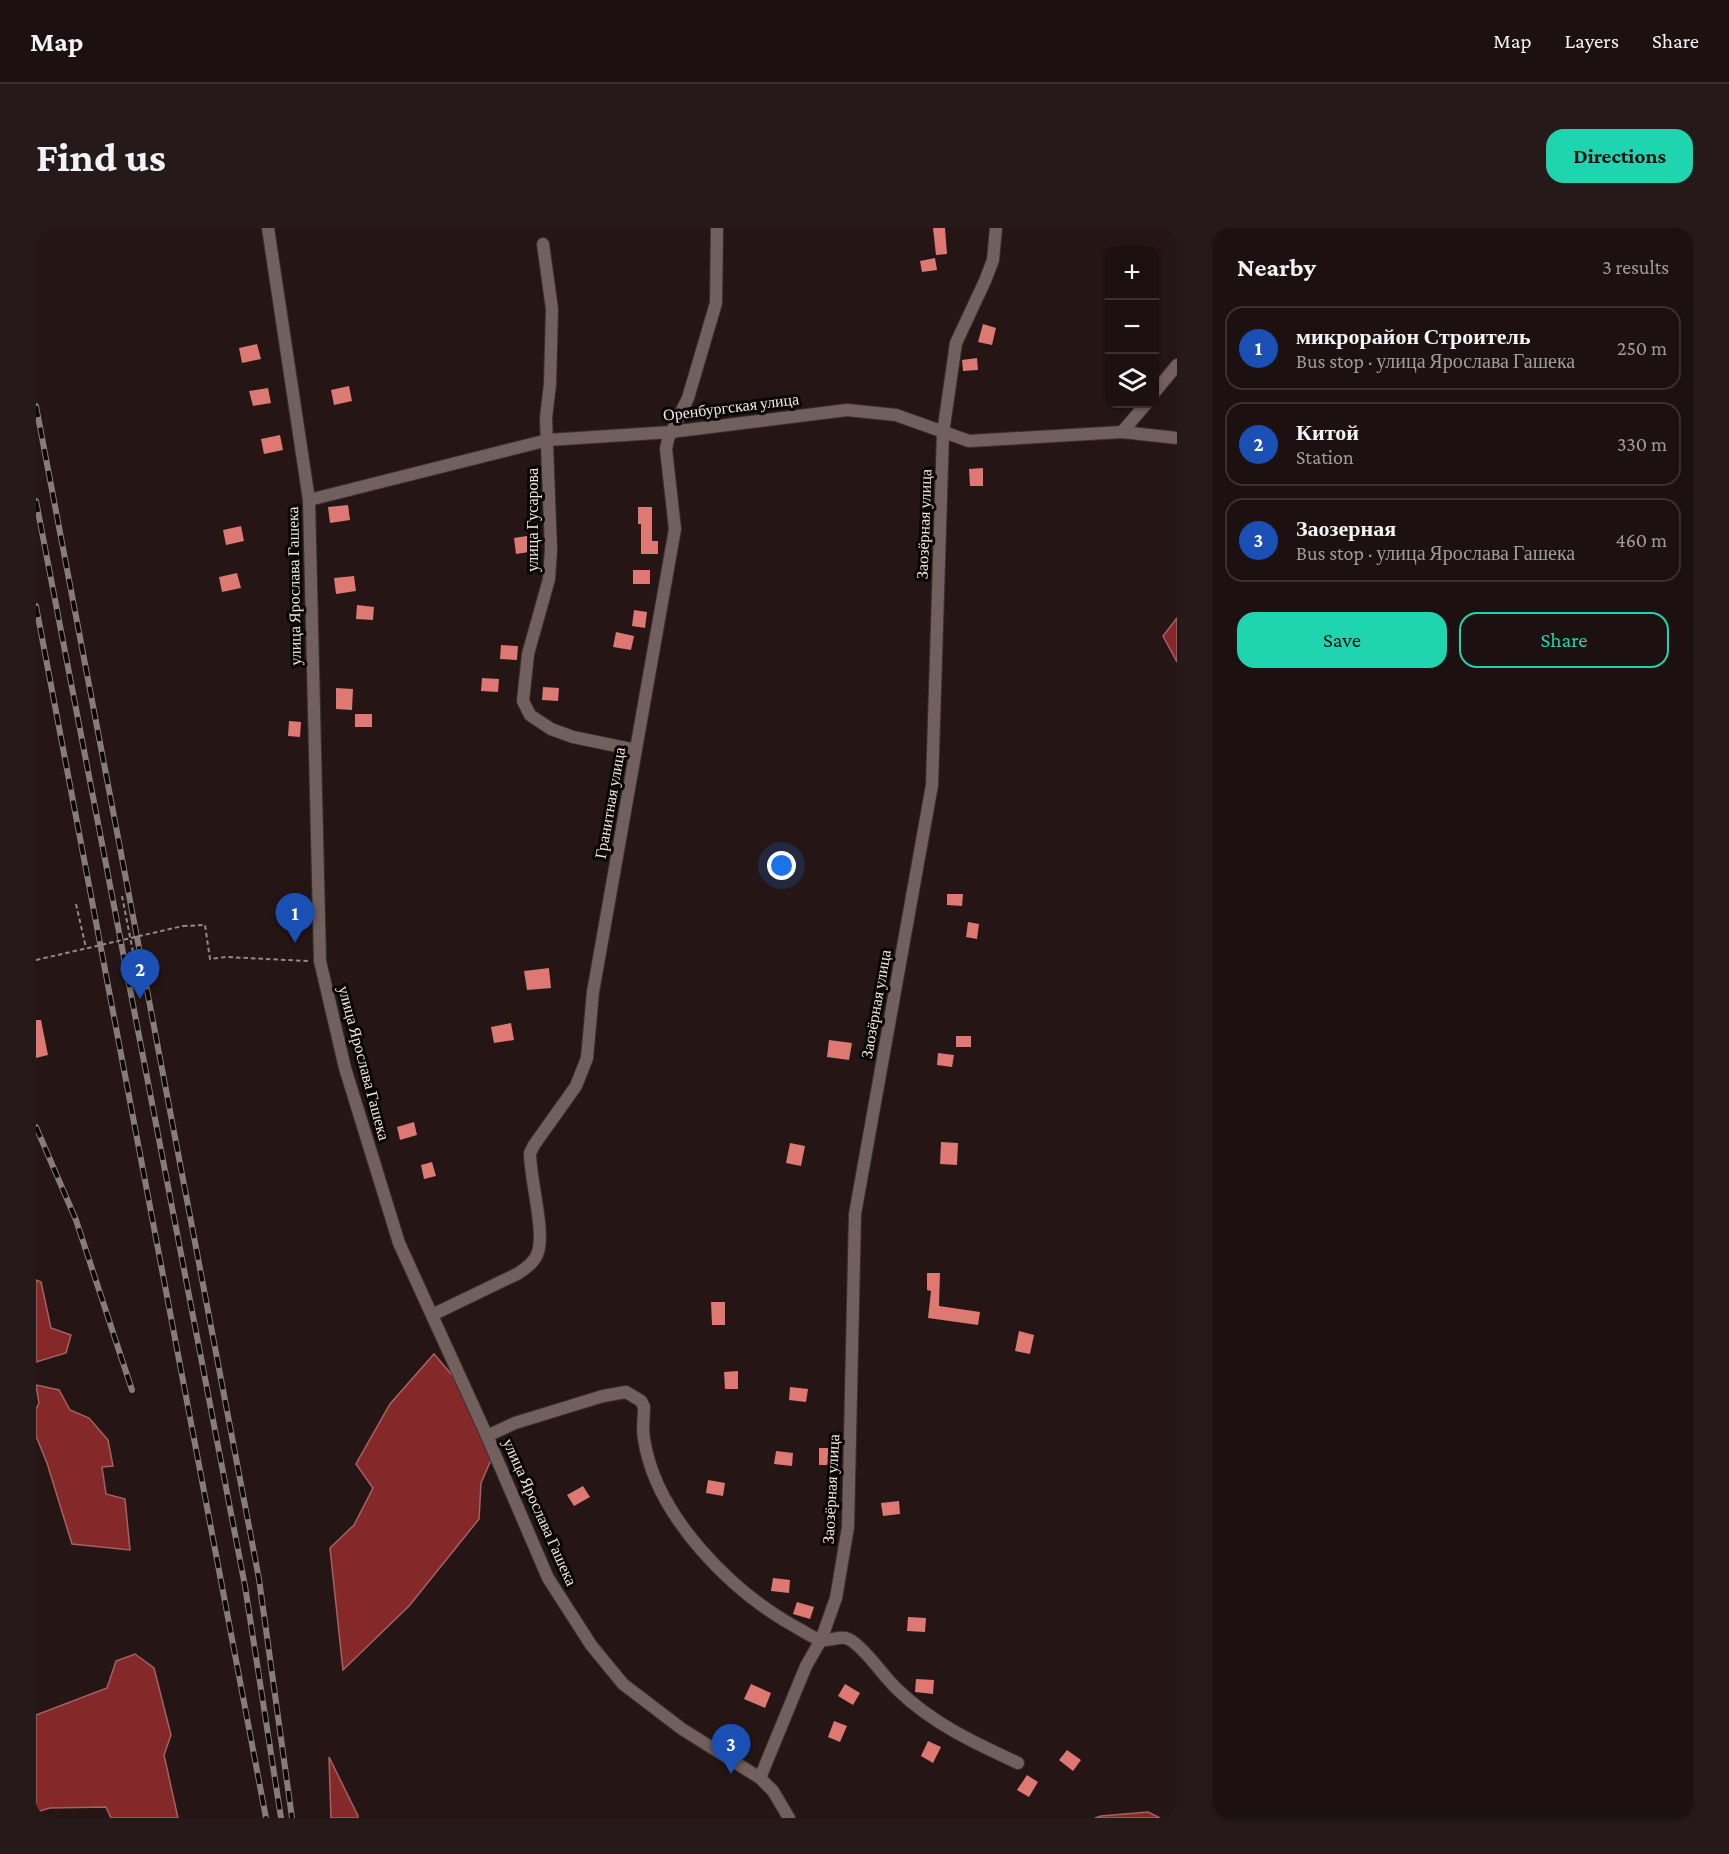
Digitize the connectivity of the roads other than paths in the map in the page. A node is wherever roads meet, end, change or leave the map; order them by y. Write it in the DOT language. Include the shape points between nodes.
graph roads {
  1 [pos="268,228"];
  2 [pos="717,228"];
  3 [pos="996,228"];
  4 [pos="543,244"];
  5 [pos="1177,365"];
  6 [pos="1159,388"];
  7 [pos="1143,408"];
  8 [pos="671,432"];
  9 [pos="1122,432"];
  10 [pos="943,433"];
  11 [pos="1177,438"];
  12 [pos="548,440"];
  13 [pos="309,500"];
  14 [pos="636,750"];
  15 [pos="432,1315"];
  16 [pos="488,1436"];
  17 [pos="821,1640"];
  18 [pos="1018,1763"];
  19 [pos="760,1778"];
  20 [pos="789,1818"];
  1 -- 13 [label="street, улица Ярослава Гашека"];
  2 -- 8 [label="street, Гранитная улица" via="716,303 688,398"];
  3 -- 10 [label="street, Заозёрная улица" via="993,260 956,343"];
  4 -- 12 [label="street, улица Гусарова" via="552,309"];
  5 -- 6 [label="street"];
  7 -- 9 [label="street"];
  8 -- 10 [label="street, Оренбургская улица" via="848,410 896,415"];
  8 -- 12 [label="street, Оренбургская улица"];
  8 -- 14 [label="street, Гранитная улица" via="666,449 675,529"];
  9 -- 10 [label="street, Оренбургская улица" via="969,441"];
  9 -- 11 [label="street, Оренбургская улица"];
  10 -- 17 [label="street, Заозёрная улица" via="932,785 855,1214 848,1527 836,1598"];
  12 -- 13 [label="street, Оренбургская улица"];
  12 -- 14 [label="street, улица Гусарова" via="549,579 528,654 523,701 530,715 551,729"];
  13 -- 15 [label="street, улица Ярослава Гашека" via="320,961 345,1068 399,1243"];
  14 -- 15 [label="street, Гранитная улица" via="593,992 586,1058 576,1086 531,1153 538,1251 530,1265 519,1273"];
  15 -- 16 [label="street, улица Ярослава Гашека"];
  16 -- 17 [label="street" via="515,1423 603,1396 626,1392 634,1396 644,1407 643,1437 651,1468 676,1517 735,1584 778,1617"];
  16 -- 19 [label="street, улица Ярослава Гашека" via="548,1578 591,1645 624,1684 682,1729"];
  17 -- 18 [label="street" via="849,1639 929,1717"];
  17 -- 19 [label="street, Заозёрная улица" via="806,1666"];
  19 -- 20 [label="street, улица Ярослава Гашека"];
}
